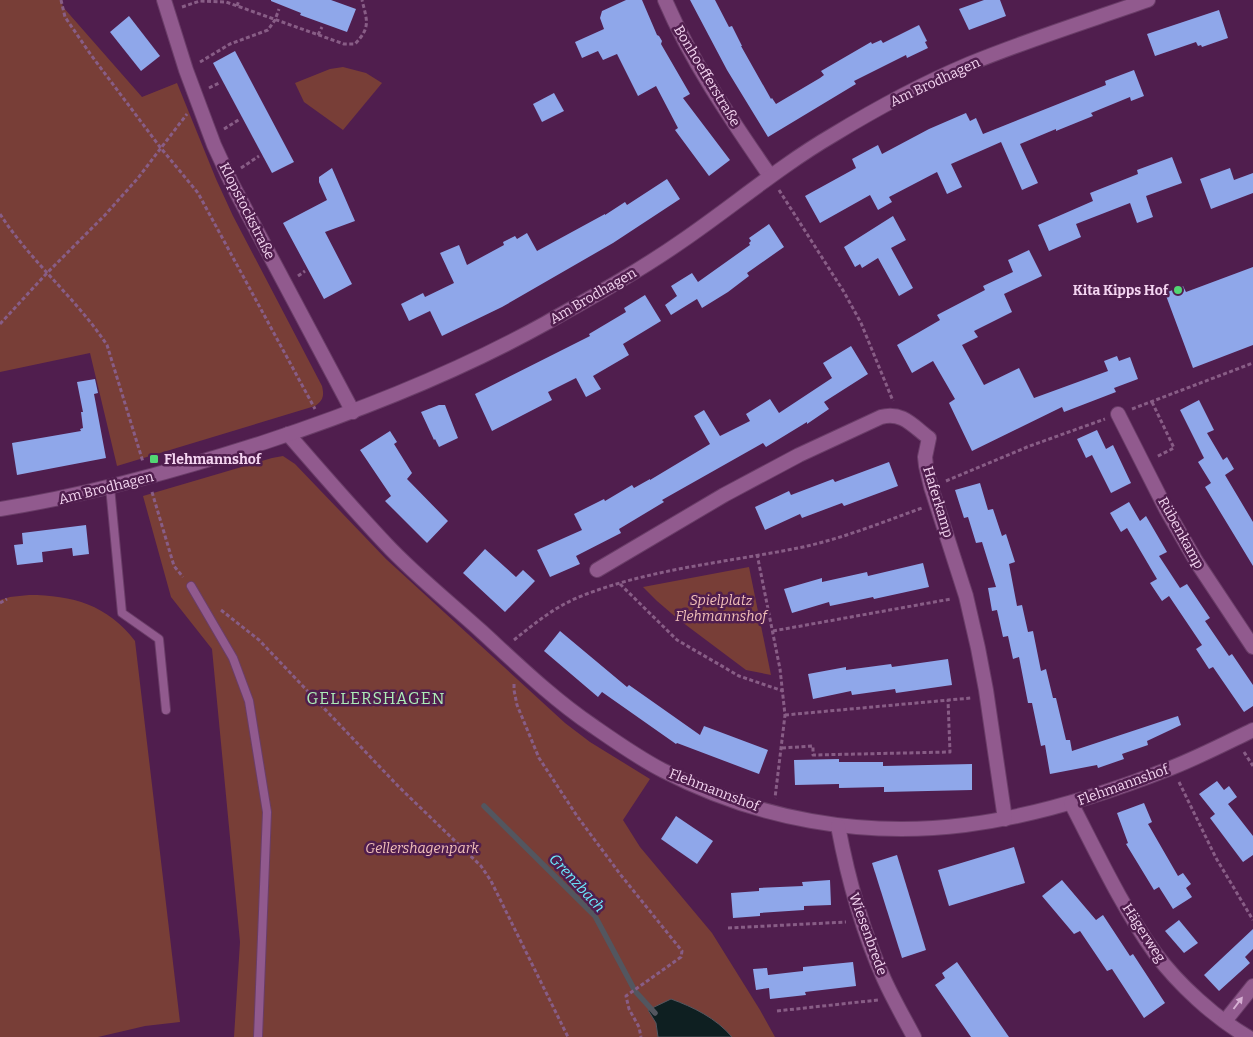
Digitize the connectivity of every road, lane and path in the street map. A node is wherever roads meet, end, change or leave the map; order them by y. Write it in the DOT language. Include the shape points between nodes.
graph roads {
  1 [pos="60,0"];
  2 [pos="239,0"];
  3 [pos="362,0"];
  4 [pos="665,0"];
  5 [pos="1148,0"];
  6 [pos="237,6"];
  7 [pos="166,7"];
  8 [pos="280,9"];
  9 [pos="276,20"];
  10 [pos="322,27"];
  11 [pos="318,35"];
  12 [pos="186,70"];
  13 [pos="197,101"];
  14 [pos="160,147"];
  15 [pos="259,156"];
  16 [pos="770,176"];
  17 [pos="228,177"];
  18 [pos="0,214"];
  19 [pos="47,273"];
  20 [pos="0,324"];
  21 [pos="1253,363"];
  22 [pos="1152,402"];
  23 [pos="353,412"];
  24 [pos="1118,414"];
  25 [pos="899,416"];
  26 [pos="322,422"];
  27 [pos="288,434"];
  28 [pos="1143,463"];
  29 [pos="148,478"];
  30 [pos="110,487"];
  31 [pos="931,487"];
  32 [pos="936,502"];
  33 [pos="0,510"];
  34 [pos="757,554"];
  35 [pos="597,570"];
  36 [pos="620,583"];
  37 [pos="191,586"];
  38 [pos="966,596"];
  39 [pos="7,599"];
  40 [pos="0,603"];
  41 [pos="213,604"];
  42 [pos="773,631"];
  43 [pos="1253,647"];
  44 [pos="502,650"];
  45 [pos="524,669"];
  46 [pos="783,691"];
  47 [pos="987,696"];
  48 [pos="948,700"];
  49 [pos="166,710"];
  50 [pos="785,715"];
  51 [pos="1253,730"];
  52 [pos="782,748"];
  53 [pos="1172,767"];
  54 [pos="1071,803"];
  55 [pos="772,812"];
  56 [pos="1005,819"];
  57 [pos="838,826"];
  58 [pos="1253,920"];
  59 [pos="862,922"];
  60 [pos="728,928"];
  61 [pos="1253,986"];
  62 [pos="893,998"];
  63 [pos="777,1011"];
  64 [pos="1225,1021"];
  65 [pos="258,1037"];
  66 [pos="568,1037"];
  67 [pos="641,1037"];
  68 [pos="914,1037"];
  69 [pos="1248,1037"];
  1 -- 14 [label="path" via="65,17"];
  2 -- 6 [label="path"];
  3 -- 11 [label="path" via="367,23 365,34 355,44 344,44"];
  4 -- 16 [label="street, Bonhoefferstraße" via="714,94"];
  5 -- 16 [label="street, Am Brodhagen" via="966,66 832,135"];
  6 -- 7 [label="path" via="200,1 181,7"];
  6 -- 9 [label="path"];
  7 -- 12 [label="street, Klopstockstraße"];
  8 -- 9 [label="path"];
  9 -- 11 [label="path"];
  9 -- 12 [label="path" via="268,30 230,44"];
  10 -- 11 [label="path"];
  12 -- 13 [label="street, Klopstockstraße"];
  13 -- 14 [label="path"];
  13 -- 17 [label="street, Klopstockstraße"];
  14 -- 19 [label="path" via="106,215"];
  14 -- 26 [label="path" via="207,208"];
  15 -- 17 [label="path"];
  16 -- 23 [label="street, Am Brodhagen" via="667,251 545,324 454,370"];
  16 -- 25 [label="path" via="861,323"];
  17 -- 23 [label="street, Klopstockstraße"];
  18 -- 19 [label="path"];
  19 -- 20 [label="path"];
  19 -- 29 [label="path" via="107,345"];
  21 -- 22 [label="path"];
  22 -- 24 [label="path"];
  22 -- 28 [label="path" via="1174,448"];
  23 -- 26 [label="street, Am Brodhagen"];
  24 -- 28 [label="street, Rübenkamp"];
  24 -- 31 [label="path"];
  25 -- 31 [label="street, Haferkamp" via="929,438 925,457"];
  25 -- 35 [label="street" via="881,417 799,455"];
  26 -- 27 [label="street, Am Brodhagen"];
  27 -- 29 [label="street, Am Brodhagen"];
  27 -- 44 [label="street, Flehmannshof" via="388,546"];
  28 -- 43 [label="street, Rübenkamp" via="1196,561"];
  29 -- 30 [label="street, Am Brodhagen"];
  29 -- 37 [label="path" via="174,566"];
  30 -- 33 [label="street, Am Brodhagen"];
  30 -- 49 [label="lane" via="122,613 159,639"];
  31 -- 32 [label="street, Haferkamp"];
  32 -- 34 [label="path" via="846,535"];
  32 -- 38 [label="street, Haferkamp"];
  34 -- 36 [label="path"];
  34 -- 42 [label="path"];
  36 -- 44 [label="path" via="562,606 540,619"];
  36 -- 46 [label="path" via="677,640 739,676"];
  37 -- 65 [label="lane" via="233,658 250,701 267,812"];
  38 -- 42 [label="path"];
  38 -- 47 [label="street, Haferkamp"];
  39 -- 40 [label="path"];
  41 -- 66 [label="path" via="259,640 399,787 481,866"];
  42 -- 46 [label="path"];
  44 -- 45 [label="street, Flehmannshof"];
  45 -- 55 [label="street, Flehmannshof" via="592,726 662,770 716,794"];
  45 -- 67 [label="path" via="515,679 514,690 539,758 577,816 682,952 681,957 626,996"];
  46 -- 50 [label="path"];
  47 -- 48 [label="path"];
  47 -- 56 [label="street, Haferkamp"];
  48 -- 50 [label="path"];
  48 -- 52 [label="path" via="950,752 814,755 813,746"];
  50 -- 52 [label="path"];
  51 -- 53 [label="street, Flehmannshof"];
  52 -- 55 [label="path"];
  53 -- 54 [label="street, Flehmannshof"];
  53 -- 58 [label="path" via="1216,858"];
  54 -- 56 [label="street, Flehmannshof"];
  54 -- 64 [label="street, Hägerweg" via="1116,890 1156,953 1189,991"];
  55 -- 57 [label="street, Flehmannshof"];
  56 -- 57 [label="street, Flehmannshof" via="928,829 881,830"];
  57 -- 59 [label="street, Wiesenbrede"];
  59 -- 60 [label="path"];
  59 -- 62 [label="street, Wiesenbrede"];
  64 -- 61 [label="street, one-way"];
  62 -- 63 [label="path"];
  62 -- 68 [label="street, Wiesenbrede"];
  64 -- 69 [label="street, Hägerweg"];
}
